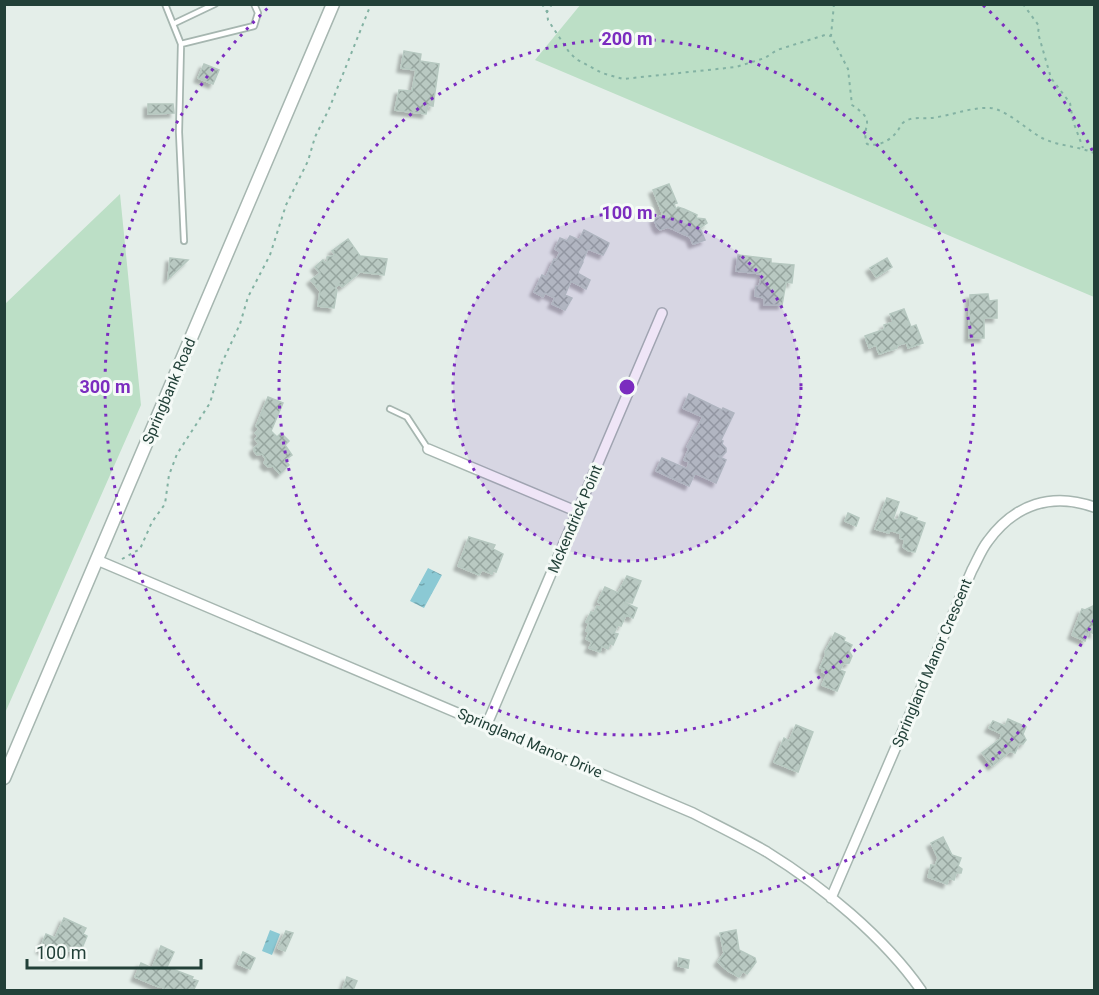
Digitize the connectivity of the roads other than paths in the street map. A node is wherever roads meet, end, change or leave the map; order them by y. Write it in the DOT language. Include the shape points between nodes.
graph roads {
  1 [pos="165,4"];
  2 [pos="215,4"];
  3 [pos="254,4"];
  4 [pos="333,4"];
  5 [pos="173,24"];
  6 [pos="181,44"];
  7 [pos="184,241"];
  8 [pos="662,313"];
  9 [pos="390,408"];
  10 [pos="428,449"];
  11 [pos="1095,507"];
  12 [pos="578,512"];
  13 [pos="96,560"];
  14 [pos="487,724"];
  15 [pos="4,778"];
  16 [pos="831,898"];
  17 [pos="921,990"];
  1 -- 5 [label="lane"];
  2 -- 5 [label="lane"];
  3 -- 6 [label="lane" via="258,13 254,26"];
  4 -- 13 [label="street, Springbank Road"];
  5 -- 6 [label="lane"];
  6 -- 7 [label="lane" via="179,132"];
  8 -- 12 [label="street, Mckendrick Point"];
  9 -- 10 [label="lane" via="407,417"];
  10 -- 12 [label="street"];
  11 -- 16 [label="street, Springland Manor Crescent" via="1058,500 1037,504 1016,513 987,542"];
  12 -- 14 [label="street, Mckendrick Point"];
  13 -- 14 [label="street, Springland Manor Drive"];
  13 -- 15 [label="street, Springbank Road"];
  14 -- 16 [label="street, Springland Manor Drive" via="693,813 767,852"];
  16 -- 17 [label="street, Springland Manor Drive" via="875,937"];
}
